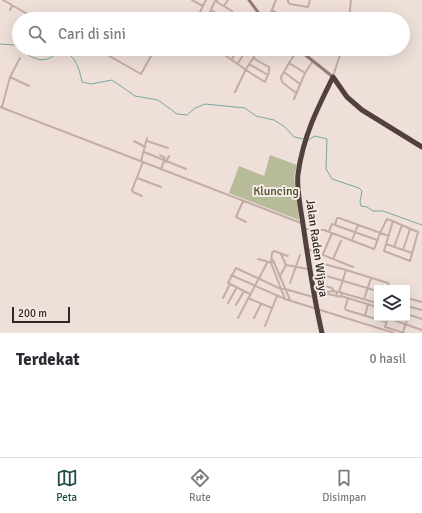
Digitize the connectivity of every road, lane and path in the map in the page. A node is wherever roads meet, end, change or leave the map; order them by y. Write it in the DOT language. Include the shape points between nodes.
graph roads {
  1 [pos="2,0"];
  2 [pos="192,0"];
  3 [pos="206,0"];
  4 [pos="228,0"];
  5 [pos="276,0"];
  6 [pos="288,0"];
  7 [pos="310,0"];
  8 [pos="352,0"];
  9 [pos="216,1"];
  10 [pos="250,1"];
  11 [pos="12,6"];
  12 [pos="203,6"];
  13 [pos="224,6"];
  14 [pos="10,10"];
  15 [pos="211,10"];
  16 [pos="272,10"];
  17 [pos="23,12"];
  18 [pos="200,12"];
  19 [pos="215,12"];
  20 [pos="232,12"];
  21 [pos="258,12"];
  22 [pos="275,12"];
  23 [pos="350,12"];
  24 [pos="109,56"];
  25 [pos="151,56"];
  26 [pos="228,56"];
  27 [pos="234,56"];
  28 [pos="242,56"];
  29 [pos="294,56"];
  30 [pos="307,56"];
  31 [pos="340,56"];
  32 [pos="20,58"];
  33 [pos="253,58"];
  34 [pos="232,59"];
  35 [pos="313,61"];
  36 [pos="238,63"];
  37 [pos="290,63"];
  38 [pos="249,64"];
  39 [pos="246,69"];
  40 [pos="284,72"];
  41 [pos="305,73"];
  42 [pos="268,75"];
  43 [pos="10,77"];
  44 [pos="333,77"];
  45 [pos="300,84"];
  46 [pos="29,86"];
  47 [pos="235,92"];
  48 [pos="296,93"];
  49 [pos="294,98"];
  50 [pos="1,107"];
  51 [pos="134,141"];
  52 [pos="145,147"];
  53 [pos="422,147"];
  54 [pos="168,148"];
  55 [pos="144,152"];
  56 [pos="160,155"];
  57 [pos="169,156"];
  58 [pos="142,161"];
  59 [pos="165,161"];
  60 [pos="161,169"];
  61 [pos="186,169"];
  62 [pos="137,178"];
  63 [pos="161,187"];
  64 [pos="142,196"];
  65 [pos="243,201"];
  66 [pos="393,221"];
  67 [pos="246,222"];
  68 [pos="302,223"];
  69 [pos="335,225"];
  70 [pos="358,225"];
  71 [pos="402,225"];
  72 [pos="410,228"];
  73 [pos="304,229"];
  74 [pos="329,231"];
  75 [pos="332,233"];
  76 [pos="355,233"];
  77 [pos="380,233"];
  78 [pos="389,236"];
  79 [pos="352,240"];
  80 [pos="377,240"];
  81 [pos="341,241"];
  82 [pos="386,244"];
  83 [pos="394,247"];
  84 [pos="306,249"];
  85 [pos="403,250"];
  86 [pos="412,253"];
  87 [pos="281,254"];
  88 [pos="323,254"];
  89 [pos="300,255"];
  90 [pos="288,256"];
  91 [pos="258,259"];
  92 [pos="333,259"];
  93 [pos="267,263"];
  94 [pos="273,263"];
  95 [pos="286,265"];
  96 [pos="295,267"];
  97 [pos="353,267"];
  98 [pos="310,269"];
  99 [pos="346,270"];
  100 [pos="320,274"];
  101 [pos="231,275"];
  102 [pos="280,276"];
  103 [pos="371,278"];
  104 [pos="259,279"];
  105 [pos="343,281"];
  106 [pos="290,282"];
  107 [pos="230,284"];
  108 [pos="389,285"];
  109 [pos="237,287"];
  110 [pos="254,287"];
  111 [pos="368,288"];
  112 [pos="281,289"];
  113 [pos="285,289"];
  114 [pos="374,290"];
  115 [pos="244,291"];
  116 [pos="339,293"];
  117 [pos="250,294"];
  118 [pos="325,294"];
  119 [pos="277,296"];
  120 [pos="314,296"];
  121 [pos="223,298"];
  122 [pos="248,298"];
  123 [pos="348,298"];
  124 [pos="284,299"];
  125 [pos="364,299"];
  126 [pos="410,299"];
  127 [pos="290,301"];
  128 [pos="374,302"];
  129 [pos="422,302"];
  130 [pos="228,304"];
  131 [pos="261,304"];
  132 [pos="368,304"];
  133 [pos="236,305"];
  134 [pos="374,306"];
  135 [pos="410,307"];
  136 [pos="272,308"];
  137 [pos="316,310"];
  138 [pos="422,310"];
  139 [pos="410,315"];
  140 [pos="365,316"];
  141 [pos="238,318"];
  142 [pos="254,318"];
  143 [pos="422,319"];
  144 [pos="397,321"];
  145 [pos="407,321"];
  146 [pos="385,322"];
  147 [pos="406,324"];
  148 [pos="265,326"];
  149 [pos="422,330"];
  150 [pos="322,333"];
  151 [pos="394,333"];
  152 [pos="404,333"];
  1 -- 11 [label="street"];
  2 -- 12 [label="street"];
  3 -- 12 [label="street"];
  4 -- 13 [label="street"];
  5 -- 16 [label="street"];
  6 -- 7 [label="street" via="290,4 308,7"];
  8 -- 23 [label="street"];
  9 -- 13 [label="street"];
  9 -- 15 [label="street"];
  10 -- 21 [label="street"];
  11 -- 14 [label="street"];
  11 -- 17 [label="street"];
  12 -- 18 [label="street"];
  13 -- 20 [label="street"];
  15 -- 19 [label="street"];
  16 -- 22 [label="street"];
  24 -- 25 [label="street" via="141,74"];
  26 -- 34 [label="street"];
  27 -- 34 [label="street"];
  28 -- 36 [label="street"];
  29 -- 37 [label="street"];
  30 -- 35 [label="street"];
  31 -- 44 [label="street"];
  32 -- 43 [label="street"];
  33 -- 38 [label="street"];
  33 -- 42 [label="street" via="268,66"];
  34 -- 36 [label="street"];
  35 -- 41 [label="street"];
  35 -- 44 [label="street"];
  36 -- 39 [label="street"];
  37 -- 40 [label="street"];
  37 -- 41 [label="street"];
  38 -- 39 [label="street"];
  38 -- 42 [label="street"];
  39 -- 42 [label="street" via="263,82"];
  39 -- 47 [label="street"];
  40 -- 45 [label="street"];
  40 -- 48 [label="street" via="282,82"];
  41 -- 45 [label="street"];
  43 -- 46 [label="street"];
  43 -- 50 [label="street"];
  44 -- 53 [label="highway" via="347,97 362,110"];
  44 -- 68 [label="highway, Jalan Raden Wijaya" via="305,139 297,177"];
  45 -- 48 [label="street"];
  48 -- 49 [label="street"];
  50 -- 58 [label="street"];
  51 -- 52 [label="street"];
  52 -- 54 [label="street" via="147,139"];
  52 -- 55 [label="street"];
  55 -- 58 [label="street"];
  55 -- 59 [label="street"];
  56 -- 59 [label="street" via="165,157"];
  57 -- 59 [label="street"];
  58 -- 60 [label="street"];
  58 -- 62 [label="street"];
  59 -- 60 [label="street"];
  59 -- 61 [label="street"];
  60 -- 65 [label="street"];
  62 -- 63 [label="street"];
  62 -- 64 [label="street" via="132,192"];
  65 -- 67 [label="street" via="236,217"];
  65 -- 68 [label="street"];
  66 -- 71 [label="street"];
  66 -- 77 [label="street" via="386,219"];
  66 -- 78 [label="street"];
  68 -- 73 [label="highway, Jalan Raden Wijaya"];
  69 -- 70 [label="street" via="338,218"];
  69 -- 74 [label="street" via="331,225"];
  69 -- 76 [label="street"];
  70 -- 76 [label="street"];
  70 -- 77 [label="street"];
  71 -- 72 [label="street"];
  71 -- 83 [label="street"];
  72 -- 85 [label="street"];
  72 -- 86 [label="street" via="418,233"];
  73 -- 74 [label="street"];
  73 -- 84 [label="highway, Jalan Raden Wijaya"];
  74 -- 75 [label="street"];
  75 -- 79 [label="street"];
  75 -- 88 [label="street"];
  76 -- 79 [label="street"];
  76 -- 80 [label="street"];
  77 -- 78 [label="street"];
  77 -- 80 [label="street"];
  78 -- 82 [label="street"];
  79 -- 80 [label="street" via="374,248"];
  81 -- 92 [label="street"];
  82 -- 83 [label="street"];
  82 -- 86 [label="street" via="384,252 410,261"];
  83 -- 85 [label="street"];
  84 -- 88 [label="street"];
  84 -- 98 [label="highway, Jalan Raden Wijaya"];
  85 -- 86 [label="street"];
  87 -- 90 [label="street"];
  87 -- 94 [label="street" via="273,252"];
  87 -- 95 [label="street"];
  88 -- 92 [label="street"];
  89 -- 96 [label="street"];
  91 -- 93 [label="street"];
  92 -- 97 [label="street"];
  93 -- 94 [label="street"];
  93 -- 104 [label="street"];
  94 -- 102 [label="street"];
  94 -- 112 [label="street"];
  95 -- 96 [label="street"];
  95 -- 102 [label="street"];
  96 -- 98 [label="street"];
  96 -- 106 [label="street"];
  98 -- 120 [label="highway, Jalan Raden Wijaya"];
  99 -- 100 [label="street" via="324,264"];
  99 -- 103 [label="street"];
  99 -- 105 [label="street"];
  100 -- 105 [label="street"];
  100 -- 116 [label="street" via="318,284"];
  101 -- 104 [label="street" via="236,268"];
  101 -- 107 [label="street" via="228,282"];
  101 -- 110 [label="street"];
  102 -- 113 [label="street"];
  103 -- 108 [label="street"];
  103 -- 111 [label="street"];
  104 -- 110 [label="street"];
  104 -- 112 [label="street"];
  105 -- 111 [label="street"];
  105 -- 116 [label="street"];
  107 -- 109 [label="street"];
  107 -- 121 [label="street"];
  109 -- 115 [label="street"];
  109 -- 130 [label="street"];
  110 -- 117 [label="street"];
  110 -- 119 [label="street"];
  111 -- 114 [label="street"];
  111 -- 125 [label="street"];
  112 -- 113 [label="street"];
  112 -- 124 [label="street"];
  113 -- 120 [label="street"];
  113 -- 127 [label="street"];
  115 -- 117 [label="street"];
  115 -- 133 [label="street"];
  116 -- 118 [label="street"];
  116 -- 118 [label="street" via="337,296"];
  116 -- 123 [label="street"];
  116 -- 125 [label="street"];
  117 -- 122 [label="street"];
  118 -- 120 [label="street"];
  119 -- 124 [label="street"];
  119 -- 136 [label="street"];
  120 -- 137 [label="highway, Jalan Raden Wijaya"];
  122 -- 131 [label="street"];
  122 -- 141 [label="street"];
  123 -- 132 [label="street"];
  123 -- 140 [label="street" via="345,309"];
  124 -- 127 [label="street"];
  125 -- 128 [label="street"];
  126 -- 129 [label="street"];
  127 -- 137 [label="street"];
  131 -- 136 [label="street"];
  131 -- 142 [label="street"];
  132 -- 134 [label="street"];
  132 -- 140 [label="street"];
  135 -- 138 [label="street"];
  136 -- 148 [label="street"];
  137 -- 150 [label="highway, Jalan Raden Wijaya"];
  137 -- 151 [label="street"];
  139 -- 143 [label="street"];
  140 -- 146 [label="street"];
  144 -- 147 [label="street"];
  145 -- 147 [label="street"];
  146 -- 152 [label="street" via="385,327"];
  147 -- 149 [label="street"];
  147 -- 152 [label="street"];
}
